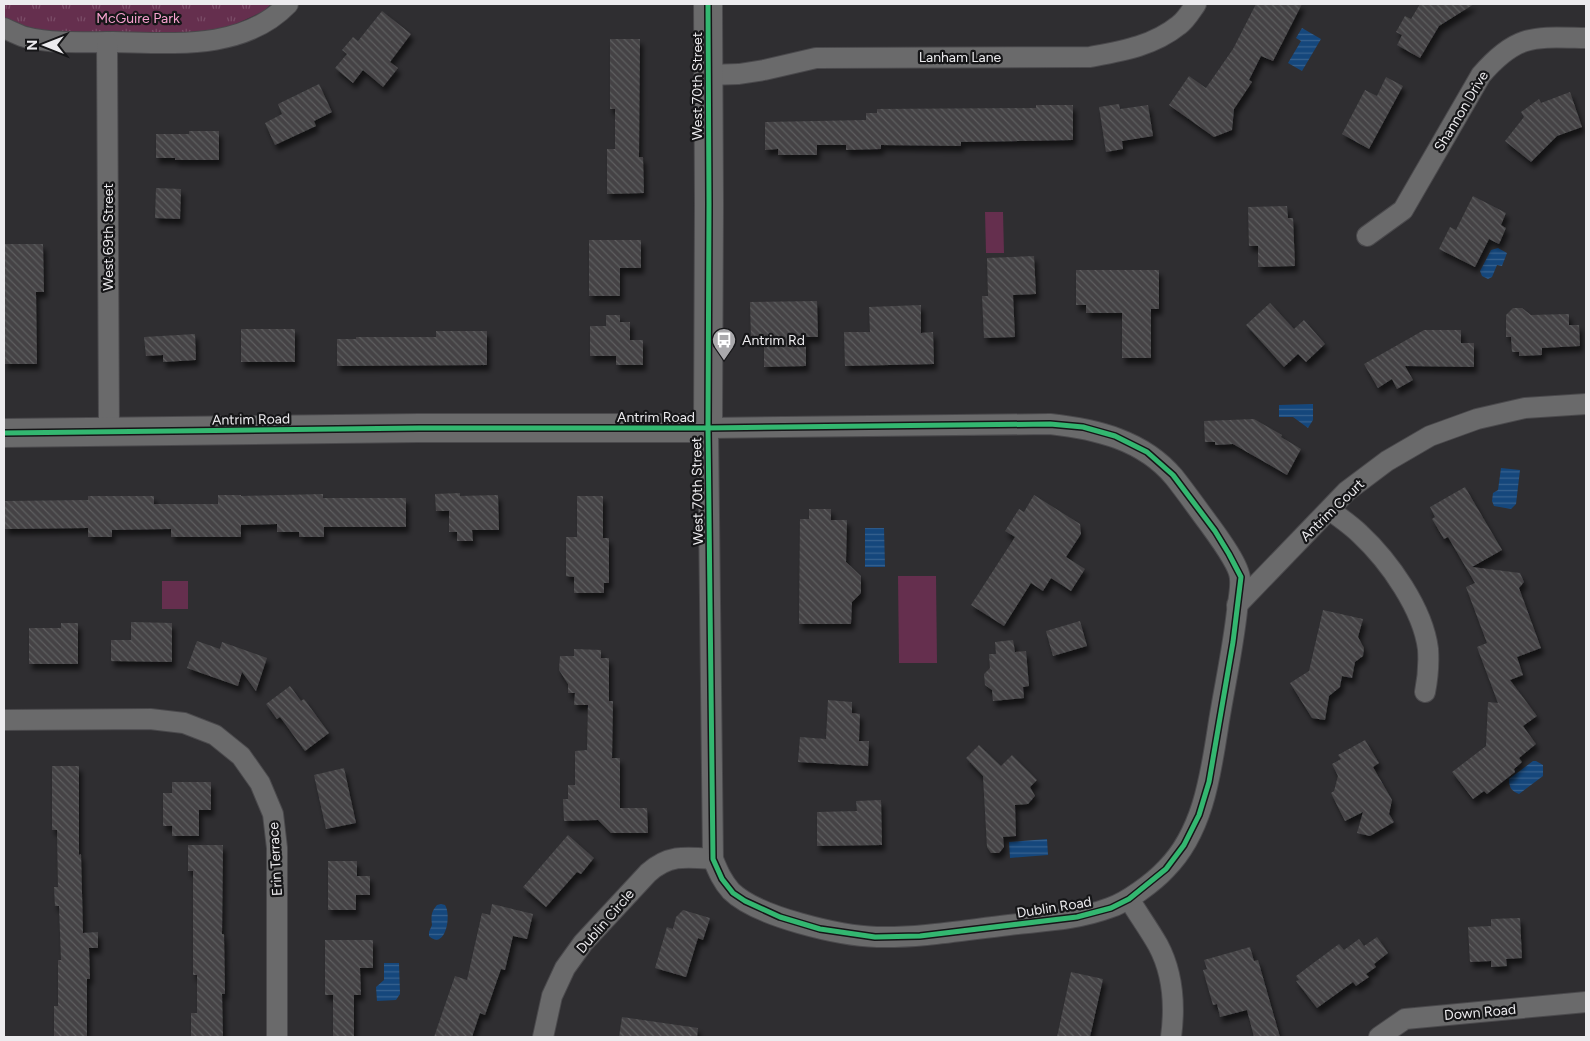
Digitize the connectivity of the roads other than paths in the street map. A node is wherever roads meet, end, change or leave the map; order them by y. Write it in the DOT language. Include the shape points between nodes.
graph roads {
  1 [pos="288,4"];
  2 [pos="708,4"];
  3 [pos="1196,4"];
  4 [pos="4,28"];
  5 [pos="1586,38"];
  6 [pos="107,42"];
  7 [pos="708,75"];
  8 [pos="1367,236"];
  9 [pos="1586,404"];
  10 [pos="708,428"];
  11 [pos="109,431"];
  12 [pos="4,433"];
  13 [pos="1330,510"];
  14 [pos="1237,605"];
  15 [pos="1425,692"];
  16 [pos="4,720"];
  17 [pos="713,859"];
  18 [pos="1129,898"];
  19 [pos="1586,1002"];
  20 [pos="277,1037"];
  21 [pos="543,1037"];
  22 [pos="1171,1037"];
  23 [pos="1378,1037"];
  1 -- 6 [label="street" via="253,28 222,38 188,44"];
  2 -- 7 [label="street, West 70th Street"];
  3 -- 7 [label="street, Lanham Lane" via="1180,24 1153,42 1090,57 816,58 739,74"];
  4 -- 6 [label="street" via="24,37 56,42"];
  5 -- 8 [label="street, Shannon Drive" via="1529,39 1511,46 1495,59 1481,75 1403,210"];
  6 -- 11 [label="street, West 69th Street"];
  7 -- 10 [label="street, West 70th Street"];
  9 -- 13 [label="street, Antrim Court" via="1525,408 1477,419 1430,436 1387,461 1347,491"];
  10 -- 11 [label="street, Antrim Road"];
  10 -- 14 [label="street, Antrim Road" via="1050,424 1083,427 1115,436 1147,452 1172,475 1215,532 1241,577"];
  10 -- 17 [label="street, West 70th Street"];
  11 -- 12 [label="street, Antrim Road"];
  13 -- 14 [label="street, Antrim Court"];
  13 -- 15 [label="street" via="1359,533 1385,561 1406,591 1428,648"];
  14 -- 18 [label="street, Dublin Road" via="1209,782 1199,815 1184,845 1166,869"];
  16 -- 20 [label="street, Erin Terrace" via="150,719 184,723 215,735 241,756 260,783 273,814 277,848"];
  17 -- 18 [label="street, Dublin Road" via="722,879 733,893 745,901 780,917 820,929 875,937 920,936 1077,917 1110,908"];
  17 -- 21 [label="street, Dublin Circle" via="670,859 648,873 583,943 565,968 552,996"];
  18 -- 22 [label="street" via="1159,947 1170,980 1174,1016"];
  19 -- 23 [label="street, Down Road" via="1405,1019"];
}
